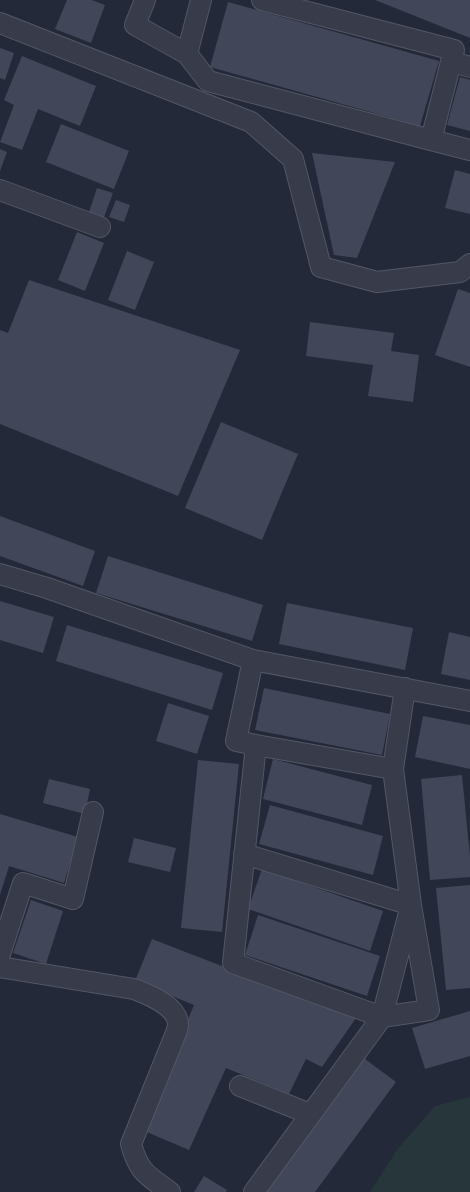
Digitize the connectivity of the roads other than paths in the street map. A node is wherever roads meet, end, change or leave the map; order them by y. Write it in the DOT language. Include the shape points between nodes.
graph roads {
  1 [pos="145,0"];
  2 [pos="201,0"];
  3 [pos="262,0"];
  4 [pos="0,24"];
  5 [pos="187,54"];
  6 [pos="461,65"];
  7 [pos="431,140"];
  8 [pos="470,150"];
  9 [pos="0,190"];
  10 [pos="100,228"];
  11 [pos="470,264"];
  12 [pos="0,574"];
  13 [pos="253,660"];
  14 [pos="405,688"];
  15 [pos="470,701"];
  16 [pos="256,745"];
  17 [pos="393,769"];
  18 [pos="93,812"];
  19 [pos="244,854"];
  20 [pos="411,905"];
  21 [pos="0,954"];
  22 [pos="0,967"];
  23 [pos="382,1017"];
  24 [pos="240,1086"];
  25 [pos="310,1114"];
  26 [pos="170,1192"];
  27 [pos="254,1192"];
  1 -- 5 [label="street" via="135,25"];
  2 -- 5 [label="street"];
  3 -- 6 [label="street" via="454,50"];
  4 -- 11 [label="street" via="251,122 293,159 321,267 377,282 460,272"];
  5 -- 7 [label="street" via="208,81"];
  6 -- 7 [label="street"];
  7 -- 8 [label="street"];
  9 -- 10 [label="street"];
  12 -- 13 [label="street"];
  13 -- 14 [label="street"];
  13 -- 16 [label="street" via="236,741"];
  14 -- 15 [label="street"];
  14 -- 17 [label="street"];
  16 -- 17 [label="street"];
  16 -- 19 [label="street"];
  17 -- 20 [label="street"];
  18 -- 21 [label="street" via="73,899 23,884"];
  19 -- 20 [label="street"];
  19 -- 23 [label="street" via="233,963"];
  20 -- 23 [label="street"];
  20 -- 23 [label="street" via="429,1010"];
  22 -- 26 [label="street" via="134,989 166,1004 177,1018 176,1033 132,1144 140,1167"];
  23 -- 25 [label="street"];
  24 -- 25 [label="street"];
  25 -- 27 [label="street"];
}
